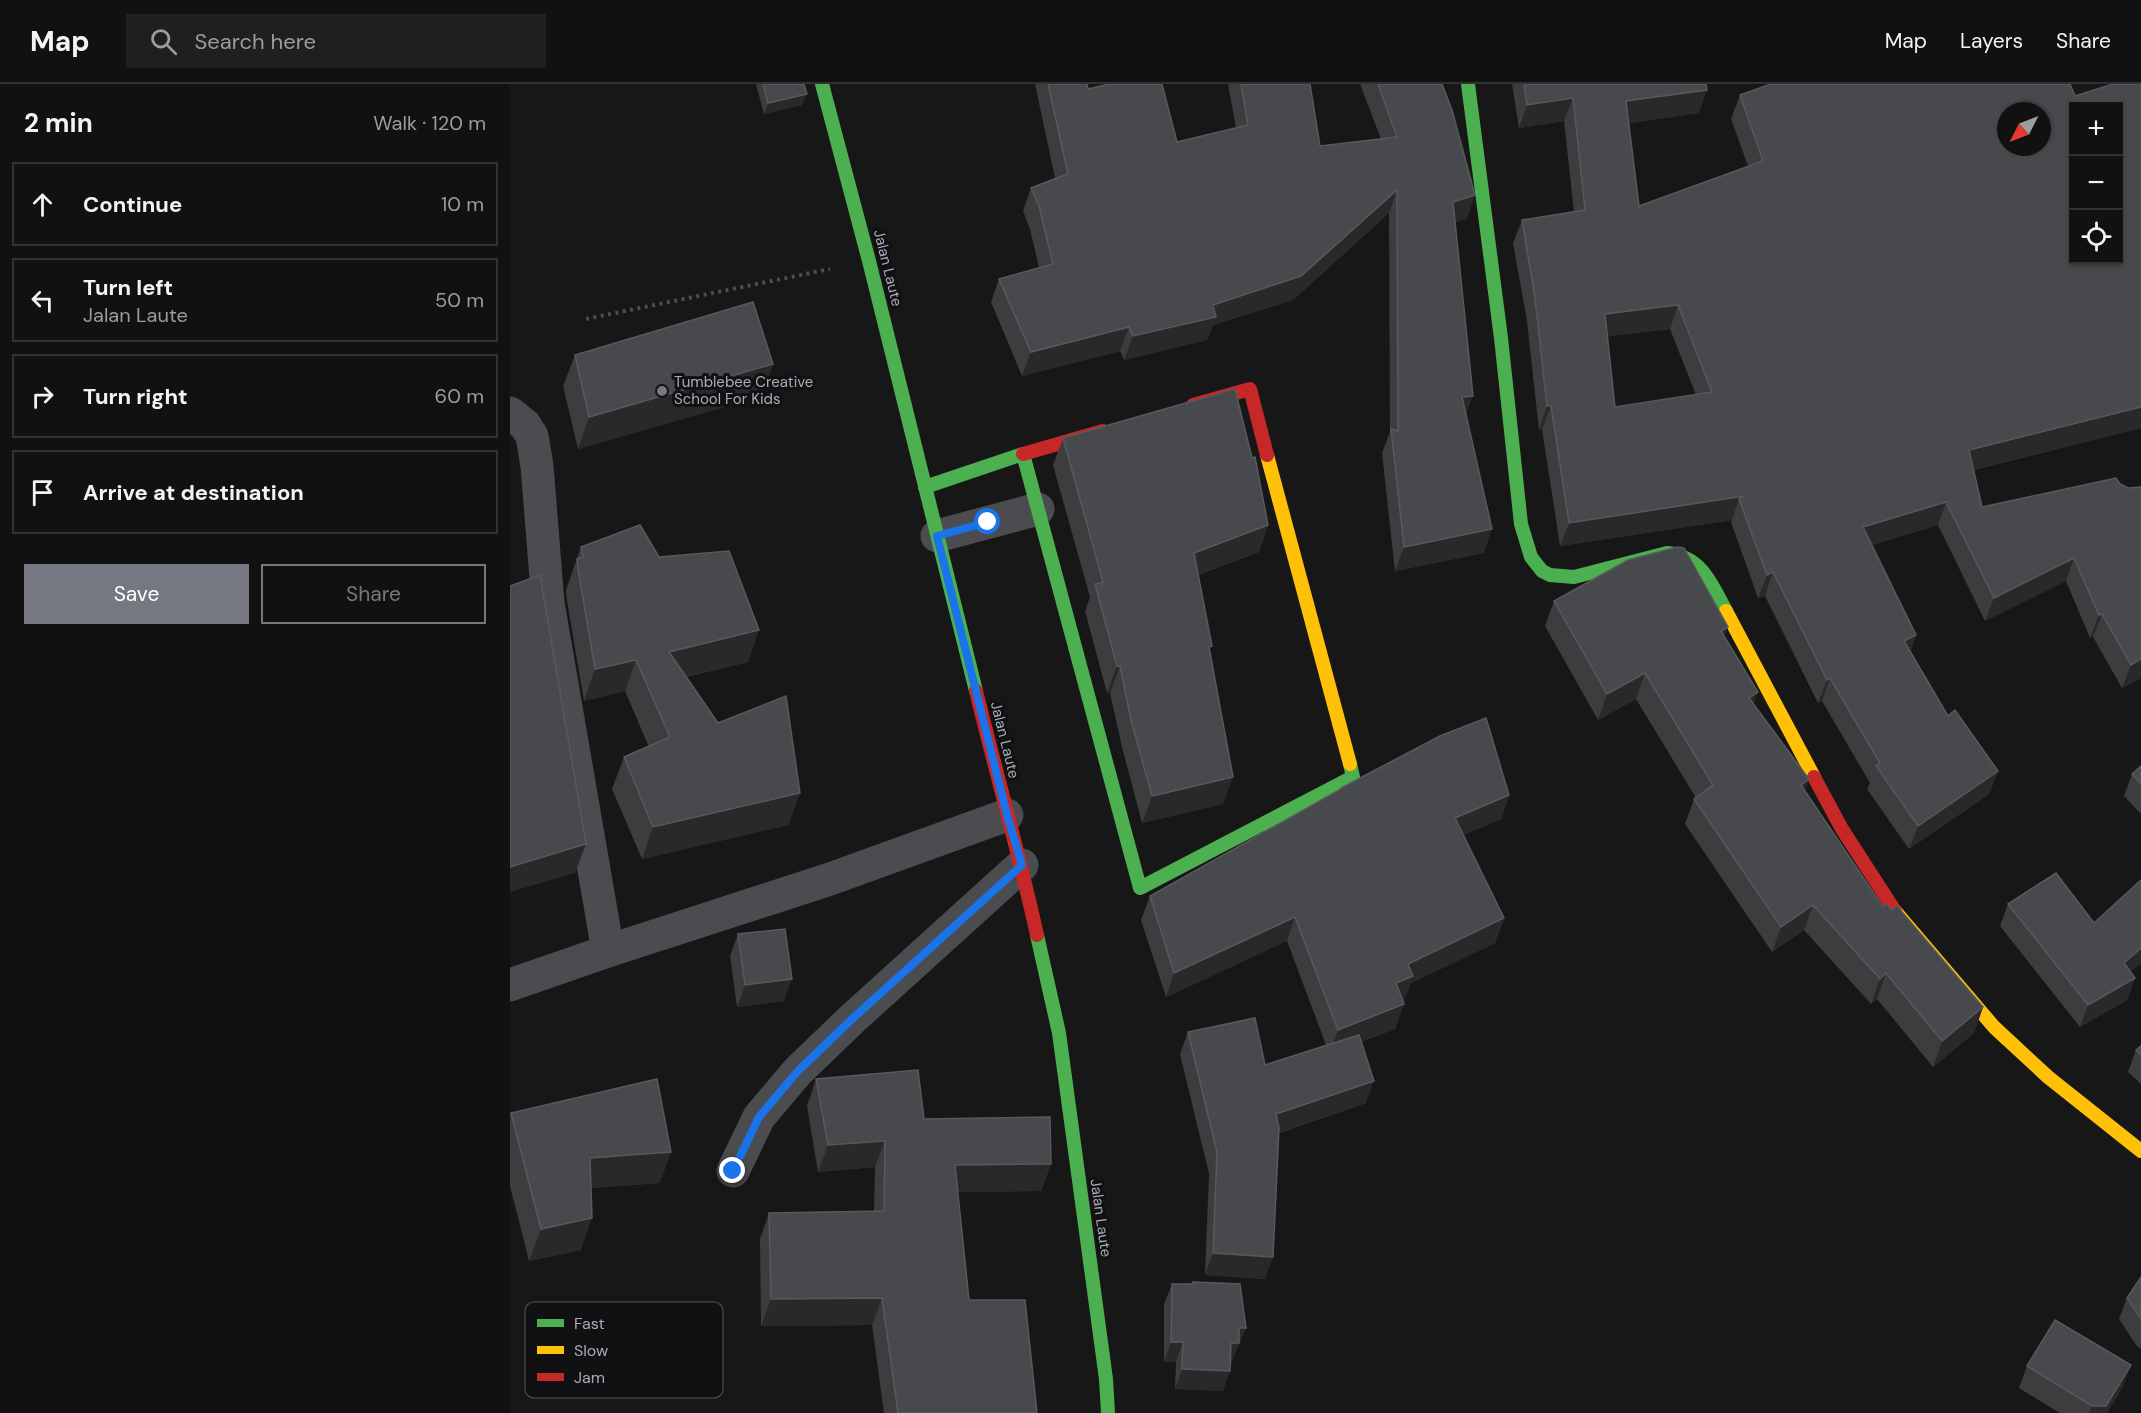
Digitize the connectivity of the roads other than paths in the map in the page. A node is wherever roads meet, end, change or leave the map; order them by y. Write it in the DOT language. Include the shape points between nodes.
graph roads {
  1 [pos="822,84"];
  2 [pos="1468,84"];
  3 [pos="1181,409"];
  4 [pos="510,414"];
  5 [pos="1113,428"];
  6 [pos="1023,454"];
  7 [pos="925,487"];
  8 [pos="1038,509"];
  9 [pos="937,536"];
  10 [pos="1007,815"];
  11 [pos="1022,865"];
  12 [pos="608,951"];
  13 [pos="510,985"];
  14 [pos="2141,1151"];
  15 [pos="733,1171"];
  16 [pos="1108,1413"];
  1 -- 7 [label="street, Jalan Laute"];
  2 -- 14 [label="street" via="1521,524 1534,564 1545,574 1558,578 1667,553 1681,554 1696,562 1842,829 1891,907 1994,1027 2048,1077"];
  3 -- 8 [label="street" via="1250,389 1353,777 1140,888"];
  4 -- 12 [label="street" via="532,436 548,603"];
  5 -- 6 [label="street"];
  6 -- 7 [label="street"];
  6 -- 8 [label="street"];
  7 -- 9 [label="street, Jalan Laute"];
  8 -- 9 [label="street"];
  9 -- 10 [label="street, Jalan Laute"];
  10 -- 11 [label="street, Jalan Laute"];
  10 -- 12 [label="street" via="830,879"];
  11 -- 15 [label="street" via="798,1071 759,1117"];
  11 -- 16 [label="street, Jalan Laute" via="1059,1033"];
  12 -- 13 [label="street"];
}
